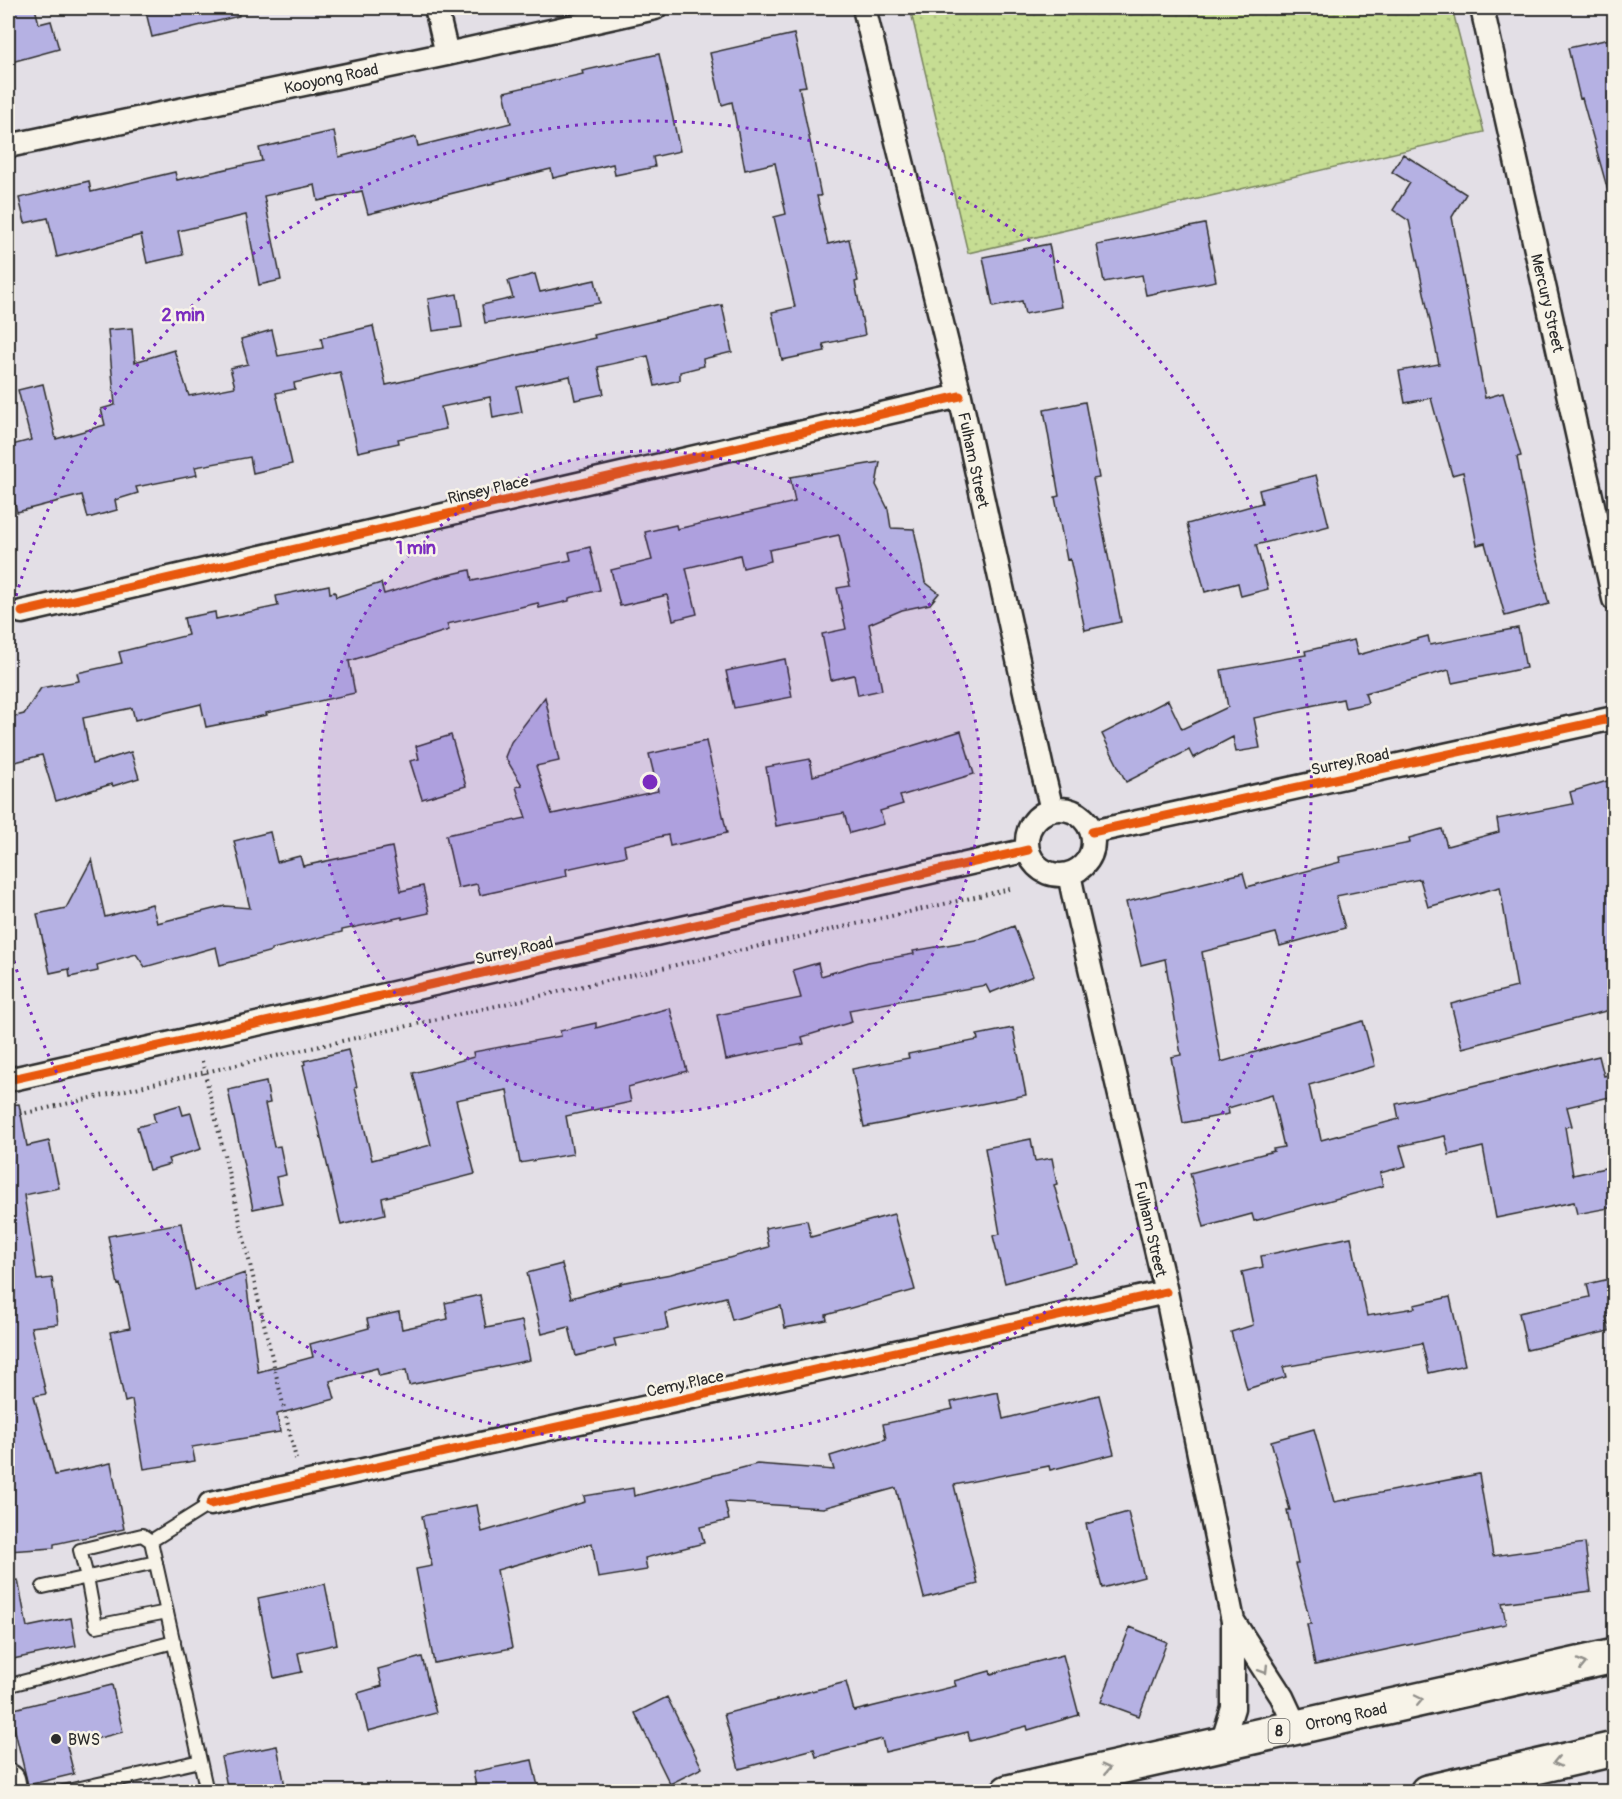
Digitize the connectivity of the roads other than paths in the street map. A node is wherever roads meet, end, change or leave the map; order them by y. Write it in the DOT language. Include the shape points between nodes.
graph roads {
  1 [pos="436,8"];
  2 [pos="655,8"];
  3 [pos="864,8"];
  4 [pos="1482,8"];
  5 [pos="447,54"];
  6 [pos="8,146"];
  7 [pos="960,396"];
  8 [pos="1614,599"];
  9 [pos="22,612"];
  10 [pos="1614,718"];
  11 [pos="1052,810"];
  12 [pos="1092,832"];
  13 [pos="1028,850"];
  14 [pos="1070,874"];
  15 [pos="8,1080"];
  16 [pos="1166,1292"];
  17 [pos="210,1504"];
  18 [pos="151,1541"];
  19 [pos="156,1562"];
  20 [pos="87,1577"];
  21 [pos="43,1587"];
  22 [pos="166,1612"];
  23 [pos="1233,1621"];
  24 [pos="174,1642"];
  25 [pos="1614,1656"];
  26 [pos="14,1684"];
  27 [pos="1296,1727"];
  28 [pos="1222,1743"];
  29 [pos="1614,1749"];
  30 [pos="200,1761"];
  31 [pos="8,1782"];
  32 [pos="10,1791"];
  33 [pos="63,1791"];
  34 [pos="207,1791"];
  35 [pos="1008,1791"];
  36 [pos="1427,1791"];
  1 -- 5 [label="street"];
  2 -- 5 [label="street, Kooyong Road"];
  3 -- 7 [label="street, Fulham Street"];
  4 -- 8 [label="street, Mercury Street"];
  5 -- 6 [label="street, Kooyong Road"];
  7 -- 9 [label="street, Rinsey Place"];
  7 -- 11 [label="street, Fulham Street"];
  10 -- 12 [label="street, Surrey Road"];
  11 -- 12 [label="street" via="1077,813"];
  11 -- 13 [label="street" via="1032,825"];
  12 -- 14 [label="street" via="1094,842 1087,862"];
  13 -- 14 [label="street" via="1039,868 1059,875"];
  13 -- 15 [label="street, Surrey Road"];
  14 -- 16 [label="street, Fulham Street"];
  16 -- 17 [label="street, Cemy Place"];
  16 -- 23 [label="street, Fulham Street"];
  17 -- 18 [label="lane"];
  18 -- 19 [label="lane"];
  18 -- 20 [label="lane" via="142,1535 80,1550"];
  19 -- 20 [label="lane"];
  19 -- 22 [label="lane"];
  20 -- 21 [label="lane"];
  20 -- 22 [label="lane" via="96,1626"];
  22 -- 24 [label="lane"];
  23 -- 27 [label="street, Fulham Street, one-way"];
  23 -- 28 [label="street, Fulham Street" via="1233,1708"];
  24 -- 26 [label="lane"];
  24 -- 30 [label="lane"];
  27 -- 25 [label="main road, Orrong Road / 8, one-way"];
  27 -- 28 [label="main road, Orrong Road / 8"];
  35 -- 28 [label="main road, Orrong Road / 8, one-way"];
  29 -- 36 [label="main road, one-way"];
  30 -- 33 [label="lane"];
  30 -- 34 [label="lane"];
  31 -- 32 [label="main road"];
}
